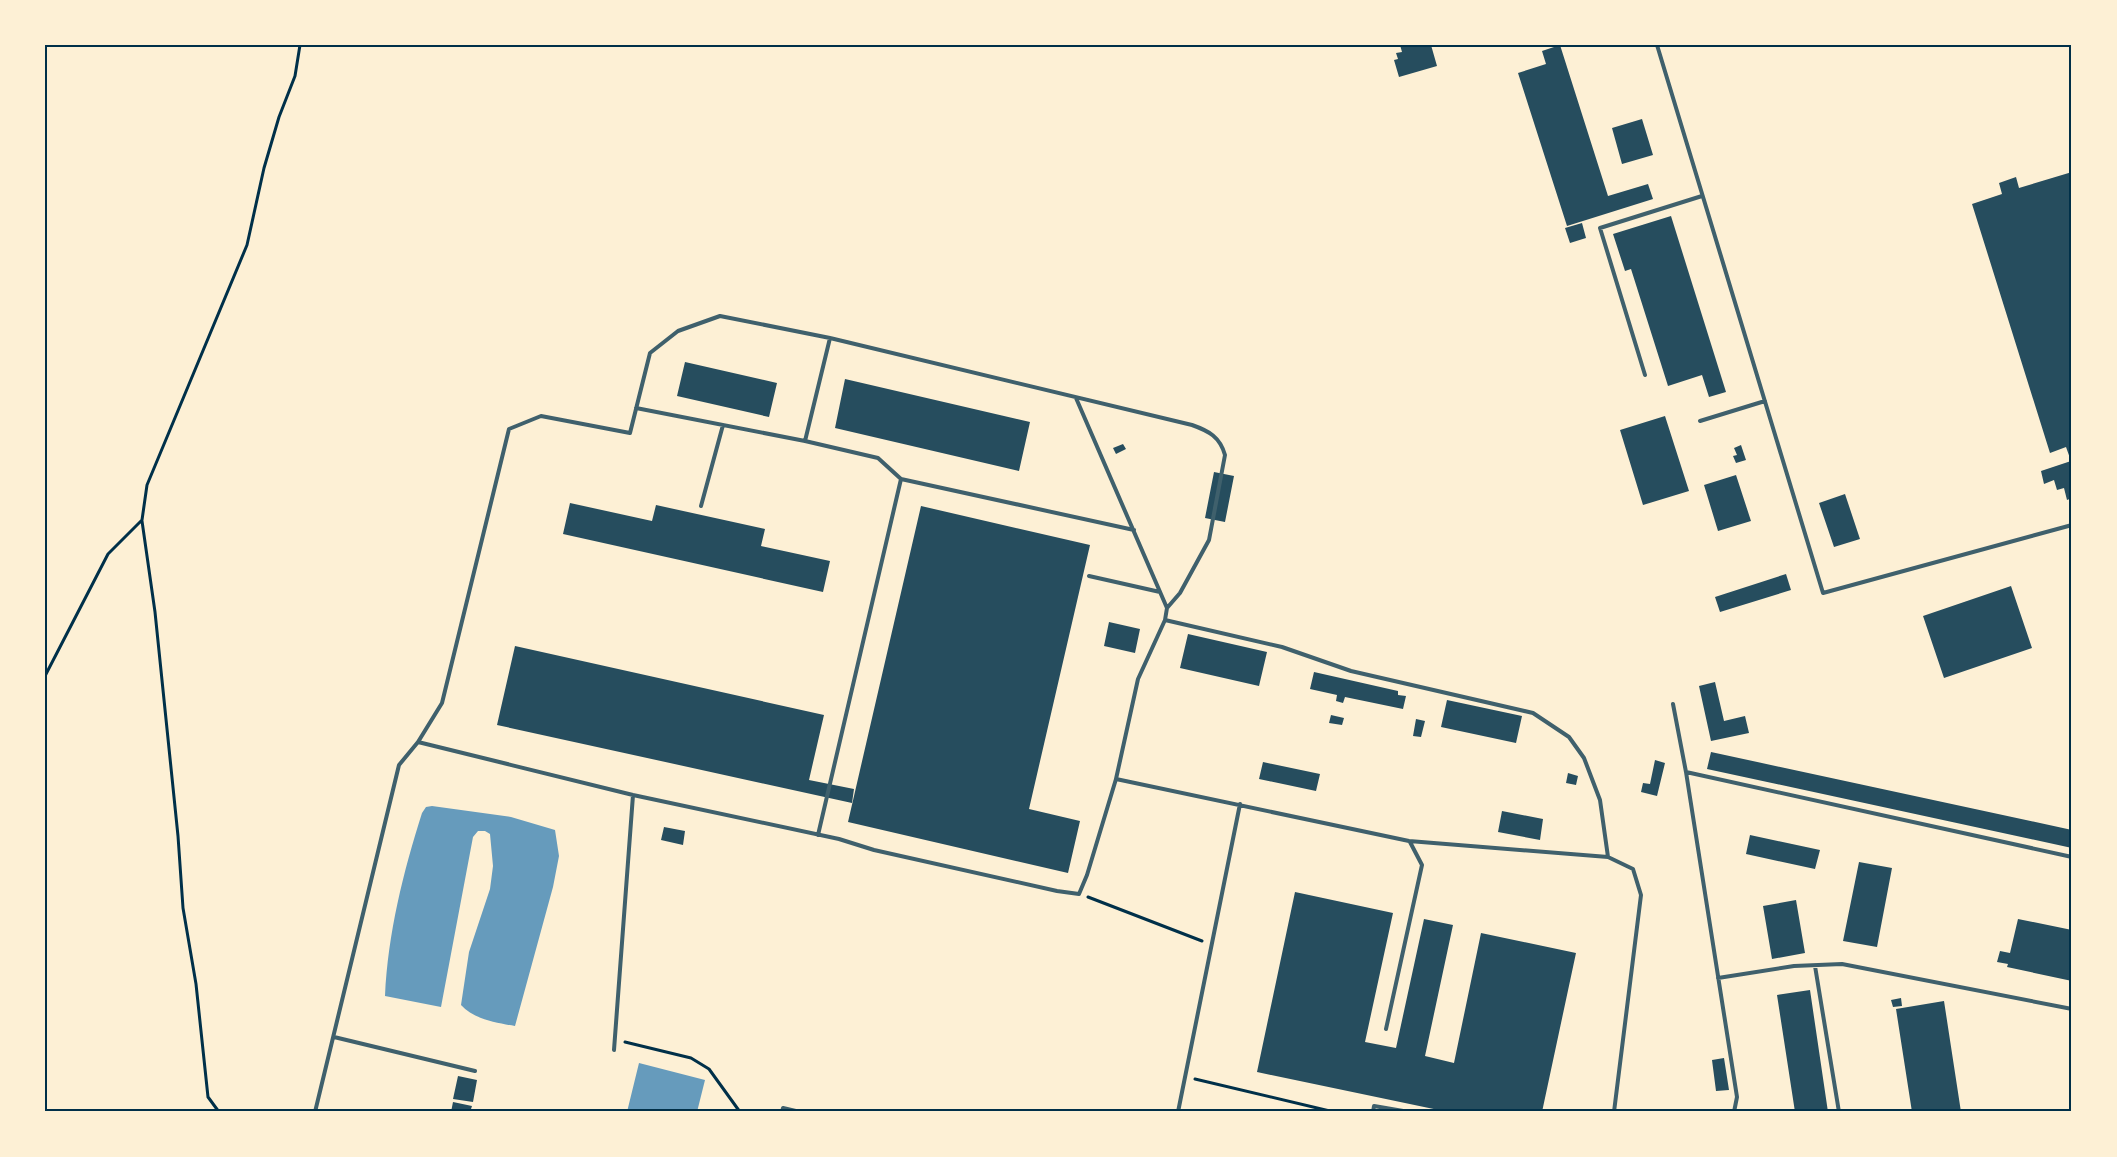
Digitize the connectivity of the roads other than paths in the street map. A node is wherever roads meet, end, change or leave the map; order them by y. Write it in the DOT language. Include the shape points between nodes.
graph roads {
  1 [pos="1657,45"];
  2 [pos="1702,196"];
  3 [pos="830,338"];
  4 [pos="1645,375"];
  5 [pos="1076,398"];
  6 [pos="1765,401"];
  7 [pos="636,408"];
  8 [pos="1700,421"];
  9 [pos="723,425"];
  10 [pos="805,441"];
  11 [pos="901,479"];
  12 [pos="701,506"];
  13 [pos="2072,525"];
  14 [pos="1134,530"];
  15 [pos="1089,576"];
  16 [pos="1160,592"];
  17 [pos="1167,608"];
  18 [pos="1165,620"];
  19 [pos="1673,704"];
  20 [pos="418,742"];
  21 [pos="1686,772"];
  22 [pos="1116,779"];
  23 [pos="633,795"];
  24 [pos="1240,804"];
  25 [pos="818,835"];
  26 [pos="1409,841"];
  27 [pos="1608,857"];
  28 [pos="2072,858"];
  29 [pos="1815,966"];
  30 [pos="1718,978"];
  31 [pos="2072,1009"];
  32 [pos="1386,1029"];
  33 [pos="334,1037"];
  34 [pos="614,1050"];
  35 [pos="475,1071"];
  36 [pos="315,1112"];
  37 [pos="782,1112"];
  38 [pos="800,1112"];
  39 [pos="1178,1112"];
  40 [pos="1373,1112"];
  41 [pos="1409,1112"];
  42 [pos="1614,1112"];
  43 [pos="1734,1112"];
  44 [pos="1839,1112"];
  1 -- 2 [label="lane"];
  2 -- 4 [label="lane" via="1600,228"];
  2 -- 6 [label="lane"];
  3 -- 5 [label="lane"];
  3 -- 7 [label="lane" via="720,316 678,331 650,353"];
  3 -- 10 [label="lane"];
  5 -- 14 [label="lane"];
  5 -- 17 [label="lane" via="1208,430 1222,445 1225,455 1209,540 1180,593"];
  6 -- 8 [label="lane"];
  6 -- 13 [label="lane" via="1823,593"];
  7 -- 9 [label="lane"];
  7 -- 20 [label="lane" via="630,433 541,416 509,429 442,703"];
  9 -- 10 [label="lane"];
  9 -- 12 [label="lane"];
  10 -- 11 [label="lane" via="878,458"];
  11 -- 14 [label="lane"];
  11 -- 25 [label="lane"];
  14 -- 16 [label="lane"];
  15 -- 16 [label="lane"];
  16 -- 17 [label="lane"];
  17 -- 18 [label="lane"];
  18 -- 22 [label="lane" via="1138,679"];
  18 -- 27 [label="lane" via="1533,713 1569,736 1584,758 1600,800"];
  19 -- 21 [label="lane"];
  20 -- 23 [label="lane"];
  20 -- 33 [label="lane" via="399,765"];
  21 -- 28 [label="lane"];
  21 -- 30 [label="lane"];
  22 -- 24 [label="lane"];
  22 -- 25 [label="lane" via="1079,894"];
  23 -- 25 [label="lane"];
  23 -- 34 [label="lane"];
  24 -- 26 [label="lane"];
  24 -- 39 [label="lane"];
  26 -- 27 [label="lane"];
  26 -- 32 [label="lane" via="1422,865"];
  27 -- 42 [label="lane" via="1633,868 1641,895"];
  29 -- 30 [label="lane"];
  29 -- 31 [label="lane" via="1842,964"];
  29 -- 44 [label="lane"];
  30 -- 43 [label="lane" via="1737,1097"];
  33 -- 35 [label="lane"];
  33 -- 36 [label="lane"];
  37 -- 38 [label="lane" via="783,1108"];
  40 -- 41 [label="lane" via="1374,1106"];
}
